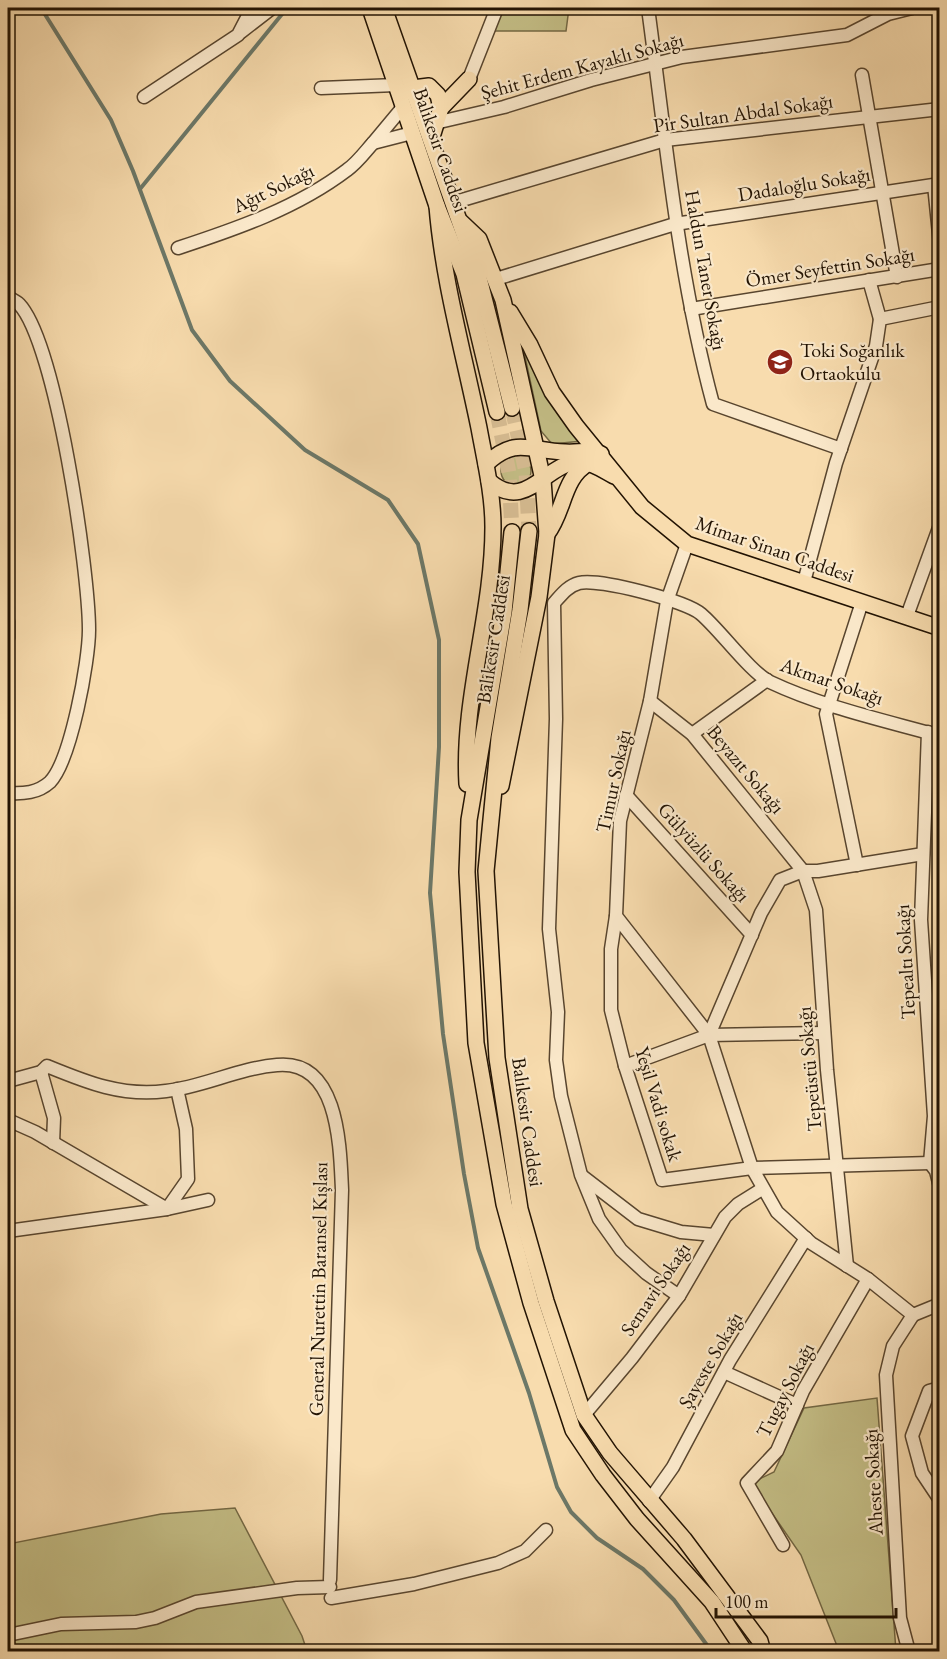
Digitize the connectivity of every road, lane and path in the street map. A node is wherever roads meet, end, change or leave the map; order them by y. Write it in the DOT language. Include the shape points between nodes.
graph roads {
  1 [pos="252,8"];
  2 [pos="272,8"];
  3 [pos="370,8"];
  4 [pos="384,8"];
  5 [pos="497,8"];
  6 [pos="648,8"];
  7 [pos="905,8"];
  8 [pos="238,35"];
  9 [pos="656,64"];
  10 [pos="862,75"];
  11 [pos="469,79"];
  12 [pos="396,85"];
  13 [pos="429,86"];
  14 [pos="321,88"];
  15 [pos="413,88"];
  16 [pos="144,97"];
  17 [pos="403,107"];
  18 [pos="441,108"];
  19 [pos="939,109"];
  20 [pos="869,116"];
  21 [pos="435,123"];
  22 [pos="412,133"];
  23 [pos="431,140"];
  24 [pos="665,140"];
  25 [pos="373,143"];
  26 [pos="937,184"];
  27 [pos="882,192"];
  28 [pos="444,204"];
  29 [pos="461,222"];
  30 [pos="675,224"];
  31 [pos="939,244"];
  32 [pos="178,248"];
  33 [pos="939,269"];
  34 [pos="897,277"];
  35 [pos="495,279"];
  36 [pos="869,280"];
  37 [pos="8,297"];
  38 [pos="503,300"];
  39 [pos="939,307"];
  40 [pos="691,309"];
  41 [pos="880,319"];
  42 [pos="537,448"];
  43 [pos="841,449"];
  44 [pos="595,459"];
  45 [pos="486,464"];
  46 [pos="543,480"];
  47 [pos="489,481"];
  48 [pos="939,525"];
  49 [pos="529,531"];
  50 [pos="512,532"];
  51 [pos="547,534"];
  52 [pos="687,544"];
  53 [pos="804,582"];
  54 [pos="668,601"];
  55 [pos="862,602"];
  56 [pos="907,616"];
  57 [pos="8,621"];
  58 [pos="939,628"];
  59 [pos="8,638"];
  60 [pos="767,681"];
  61 [pos="650,701"];
  62 [pos="831,705"];
  63 [pos="692,734"];
  64 [pos="934,734"];
  65 [pos="8,793"];
  66 [pos="626,795"];
  67 [pos="469,820"];
  68 [pos="490,823"];
  69 [pos="923,854"];
  70 [pos="857,865"];
  71 [pos="803,871"];
  72 [pos="616,916"];
  73 [pos="752,935"];
  74 [pos="824,1033"];
  75 [pos="709,1035"];
  76 [pos="625,1066"];
  77 [pos="41,1072"];
  78 [pos="8,1081"];
  79 [pos="177,1089"];
  80 [pos="8,1120"];
  81 [pos="53,1143"];
  82 [pos="839,1167"];
  83 [pos="752,1168"];
  84 [pos="935,1168"];
  85 [pos="581,1175"];
  86 [pos="939,1187"];
  87 [pos="762,1189"];
  88 [pos="208,1200"];
  89 [pos="167,1209"];
  90 [pos="8,1231"];
  91 [pos="714,1234"];
  92 [pos="806,1238"];
  93 [pos="847,1266"];
  94 [pos="868,1279"];
  95 [pos="679,1296"];
  96 [pos="939,1304"];
  97 [pos="913,1315"];
  98 [pos="724,1372"];
  99 [pos="939,1388"];
  100 [pos="797,1405"];
  101 [pos="584,1415"];
  102 [pos="939,1500"];
  103 [pos="649,1501"];
  104 [pos="546,1530"];
  105 [pos="783,1545"];
  106 [pos="330,1588"];
  107 [pos="8,1635"];
  108 [pos="764,1648"];
  109 [pos="746,1650"];
  110 [pos="909,1652"];
  1 -- 8 [label="street"];
  2 -- 8 [label="street"];
  3 -- 12 [label="main road, Balıkesir Caddesi"];
  4 -- 15 [label="main road, Balıkesir Caddesi"];
  5 -- 11 [label="street"];
  6 -- 9 [label="street, Haldun Taner Sokağı"];
  7 -- 9 [label="street, Şehit Erdem Kayaklı Sokağı" via="847,35 682,57"];
  8 -- 16 [label="street"];
  9 -- 21 [label="street, Şehit Erdem Kayaklı Sokağı"];
  9 -- 24 [label="street, Haldun Taner Sokağı"];
  10 -- 20 [label="street"];
  11 -- 13 [label="main road"];
  11 -- 18 [label="main road"];
  12 -- 14 [label="street"];
  12 -- 17 [label="main road, Balıkesir Caddesi"];
  13 -- 15 [label="main road"];
  13 -- 18 [label="main road" via="438,95"];
  15 -- 17 [label="main road" via="405,93"];
  15 -- 23 [label="main road, Balıkesir Caddesi"];
  17 -- 22 [label="main road, Balıkesir Caddesi"];
  17 -- 25 [label="street, Ağıt Sokağı"];
  18 -- 21 [label="main road"];
  19 -- 20 [label="street, Pir Sultan Abdal Sokağı"];
  20 -- 24 [label="street, Pir Sultan Abdal Sokağı"];
  20 -- 27 [label="street"];
  21 -- 23 [label="main road"];
  22 -- 25 [label="street"];
  22 -- 28 [label="main road, Balıkesir Caddesi"];
  23 -- 28 [label="main road, Balıkesir Caddesi"];
  24 -- 28 [label="street, Pir Sultan Abdal Sokağı"];
  24 -- 30 [label="street, Haldun Taner Sokağı"];
  25 -- 32 [label="street, Ağıt Sokağı" via="349,169 307,197 229,232"];
  26 -- 27 [label="street, Dadaloğlu Sokağı"];
  26 -- 31 [label="street"];
  27 -- 30 [label="street, Dadaloğlu Sokağı"];
  27 -- 34 [label="street"];
  28 -- 29 [label="main road, Balıkesir Caddesi"];
  28 -- 29 [label="main road, Balıkesir Caddesi" via="504,410 491,320"];
  28 -- 45 [label="main road" via="441,254"];
  29 -- 35 [label="main road" via="478,239"];
  30 -- 35 [label="street, Dadaloğlu Sokağı"];
  30 -- 40 [label="street, Haldun Taner Sokağı"];
  33 -- 34 [label="street, Ömer Seyfettin Sokağı"];
  34 -- 36 [label="street, Ömer Seyfettin Sokağı"];
  35 -- 38 [label="main road"];
  36 -- 40 [label="street, Ömer Seyfettin Sokağı"];
  36 -- 41 [label="street"];
  37 -- 65 [label="street" via="19,303 31,324 53,388 80,544 89,631 77,706 57,772 37,790"];
  38 -- 42 [label="main road"];
  38 -- 44 [label="main road, Mimar Sinan Caddesi" via="552,392"];
  39 -- 41 [label="street"];
  40 -- 43 [label="street, Haldun Taner Sokağı" via="713,404"];
  41 -- 43 [label="street" via="876,346"];
  42 -- 44 [label="main road" via="569,453 588,449"];
  42 -- 45 [label="main road" via="510,447"];
  42 -- 46 [label="main road"];
  43 -- 53 [label="street"];
  44 -- 46 [label="main road" via="562,466"];
  44 -- 51 [label="main road" via="572,477 555,524"];
  44 -- 52 [label="main road, Mimar Sinan Caddesi" via="617,477 642,507"];
  45 -- 47 [label="main road"];
  46 -- 47 [label="main road" via="513,492"];
  46 -- 51 [label="main road"];
  47 -- 67 [label="main road" via="492,544 488,600 469,704"];
  48 -- 56 [label="street"];
  49 -- 68 [label="main road, Balıkesir Caddesi"];
  50 -- 67 [label="main road, Balıkesir Caddesi" via="504,612"];
  51 -- 68 [label="main road" via="523,684"];
  52 -- 53 [label="main road, Mimar Sinan Caddesi"];
  52 -- 54 [label="street, Timur Sokağı"];
  53 -- 55 [label="main road, Mimar Sinan Caddesi"];
  54 -- 60 [label="street, Akmar Sokağı" via="700,612"];
  54 -- 61 [label="street, Timur Sokağı"];
  54 -- 85 [label="street, Akmar Sokağı" via="620,586 586,582 569,587 554,603 556,719 549,929 558,1012 555,1060"];
  55 -- 56 [label="main road, Mimar Sinan Caddesi"];
  55 -- 62 [label="street"];
  56 -- 58 [label="main road, Mimar Sinan Caddesi"];
  57 -- 59 [label="street"];
  60 -- 62 [label="street, Akmar Sokağı"];
  60 -- 63 [label="street"];
  61 -- 63 [label="street, Beyazıt Sokağı"];
  61 -- 66 [label="street, Timur Sokağı"];
  62 -- 64 [label="street, Akmar Sokağı"];
  62 -- 70 [label="street" via="826,714"];
  63 -- 71 [label="street, Beyazıt Sokağı"];
  64 -- 69 [label="street, Tepealtı Sokağı"];
  66 -- 72 [label="street, Timur Sokağı" via="620,821"];
  66 -- 73 [label="street, Gülyüzlü Sokağı"];
  67 -- 109 [label="main road, Balıkesir Caddesi" via="467,882 476,1043 504,1204 554,1380 573,1430 603,1475 712,1602"];
  68 -- 101 [label="main road, Balıkesir Caddesi" via="486,871 493,1014 520,1209"];
  69 -- 70 [label="street"];
  69 -- 84 [label="street, Tepealtı Sokağı" via="921,920"];
  70 -- 71 [label="street"];
  71 -- 73 [label="street" via="780,880"];
  71 -- 74 [label="street, Tepeüstü Sokağı" via="816,910"];
  72 -- 75 [label="street"];
  72 -- 76 [label="street, Yeşil Vadi sokak" via="611,949 611,1010"];
  73 -- 75 [label="street"];
  74 -- 75 [label="street"];
  74 -- 82 [label="street, Tepeüstü Sokağı"];
  75 -- 76 [label="street"];
  75 -- 83 [label="street"];
  76 -- 83 [label="street, Yeşil Vadi sokak" via="662,1180"];
  77 -- 78 [label="street, General Nurettin Baransel Kışlası"];
  77 -- 79 [label="street, General Nurettin Baransel Kışlası" via="47,1066 122,1092"];
  77 -- 81 [label="street" via="54,1118"];
  79 -- 89 [label="street" via="186,1129 188,1179"];
  79 -- 106 [label="street, General Nurettin Baransel Kışlası" via="261,1068 295,1065 314,1076 328,1099 338,1137 342,1190"];
  80 -- 81 [label="street"];
  81 -- 89 [label="street"];
  82 -- 83 [label="street, Yeşil Vadi sokak"];
  82 -- 84 [label="street, Yeşil Vadi sokak"];
  82 -- 93 [label="street, Tepeüstü Sokağı"];
  83 -- 87 [label="street"];
  84 -- 86 [label="street, Tepealtı Sokağı"];
  85 -- 91 [label="street" via="638,1219 681,1232"];
  85 -- 95 [label="street, Akmar Sokağı" via="599,1219 621,1250 646,1274"];
  87 -- 91 [label="street, Semavi Sokağı" via="738,1204"];
  87 -- 92 [label="street" via="777,1212"];
  88 -- 89 [label="street"];
  89 -- 90 [label="street"];
  91 -- 95 [label="street, Semavi Sokağı"];
  92 -- 93 [label="street"];
  92 -- 98 [label="street, Şayeste Sokağı"];
  93 -- 94 [label="street"];
  94 -- 97 [label="street"];
  94 -- 100 [label="street, Tugay Sokağı"];
  95 -- 101 [label="street, Semavi Sokağı"];
  96 -- 97 [label="street"];
  97 -- 110 [label="street, Aheste Sokağı" via="893,1346 886,1375 900,1618"];
  98 -- 100 [label="street"];
  98 -- 103 [label="street, Şayeste Sokağı" via="673,1467"];
  99 -- 102 [label="street" via="928,1391 912,1436 922,1473"];
  100 -- 105 [label="street, Tugay Sokağı" via="777,1451 747,1483"];
  101 -- 103 [label="main road, Balıkesir Caddesi"];
  103 -- 108 [label="main road, Balıkesir Caddesi" via="684,1539"];
  104 -- 106 [label="street" via="525,1551 498,1563 414,1584"];
  106 -- 107 [label="street" via="297,1588 196,1602 136,1622 61,1624"];
}
